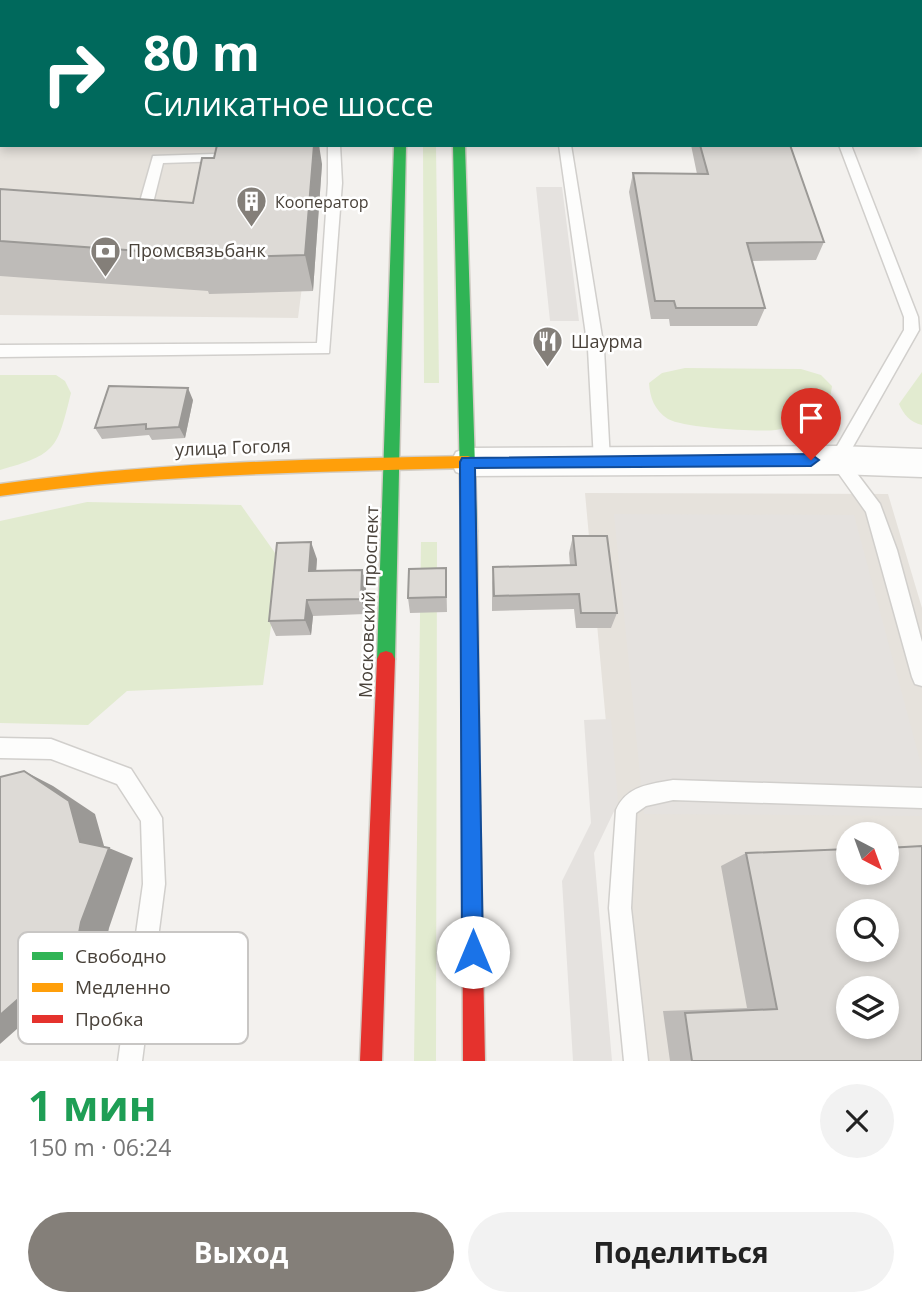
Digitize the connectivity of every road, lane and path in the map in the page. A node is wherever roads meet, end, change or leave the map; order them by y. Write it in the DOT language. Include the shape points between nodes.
graph roads {
  1 [pos="593,0"];
  2 [pos="641,0"];
  3 [pos="252,147"];
  4 [pos="334,147"];
  5 [pos="400,147"];
  6 [pos="458,147"];
  7 [pos="565,147"];
  8 [pos="846,147"];
  9 [pos="159,152"];
  10 [pos="131,218"];
  11 [pos="0,351"];
  12 [pos="837,460"];
  13 [pos="603,461"];
  14 [pos="468,462"];
  15 [pos="922,463"];
  16 [pos="393,464"];
  17 [pos="0,490"];
  18 [pos="922,677"];
  19 [pos="0,748"];
  20 [pos="922,798"];
  21 [pos="147,932"];
  22 [pos="371,1061"];
  23 [pos="474,1061"];
  24 [pos="636,1061"];
  1 -- 2 [label="lane"];
  3 -- 9 [label="lane" via="251,157"];
  4 -- 11 [label="lane" via="324,349"];
  5 -- 16 [label="main road, Московский проспект"];
  6 -- 14 [label="main road"];
  7 -- 13 [label="lane" via="596,349"];
  8 -- 12 [label="lane" via="911,317 911,330"];
  9 -- 10 [label="lane" via="144,219"];
  12 -- 13 [label="street"];
  12 -- 15 [label="street"];
  12 -- 18 [label="lane" via="874,509"];
  13 -- 14 [label="street"];
  14 -- 16 [label="main road, улица Гоголя"];
  14 -- 23 [label="main road"];
  16 -- 17 [label="main road, улица Гоголя" via="130,472"];
  16 -- 22 [label="main road, Московский проспект"];
  19 -- 21 [label="lane" via="51,749 124,776 151,817 154,884"];
  20 -- 24 [label="lane" via="673,790 630,803 620,908"];
}
